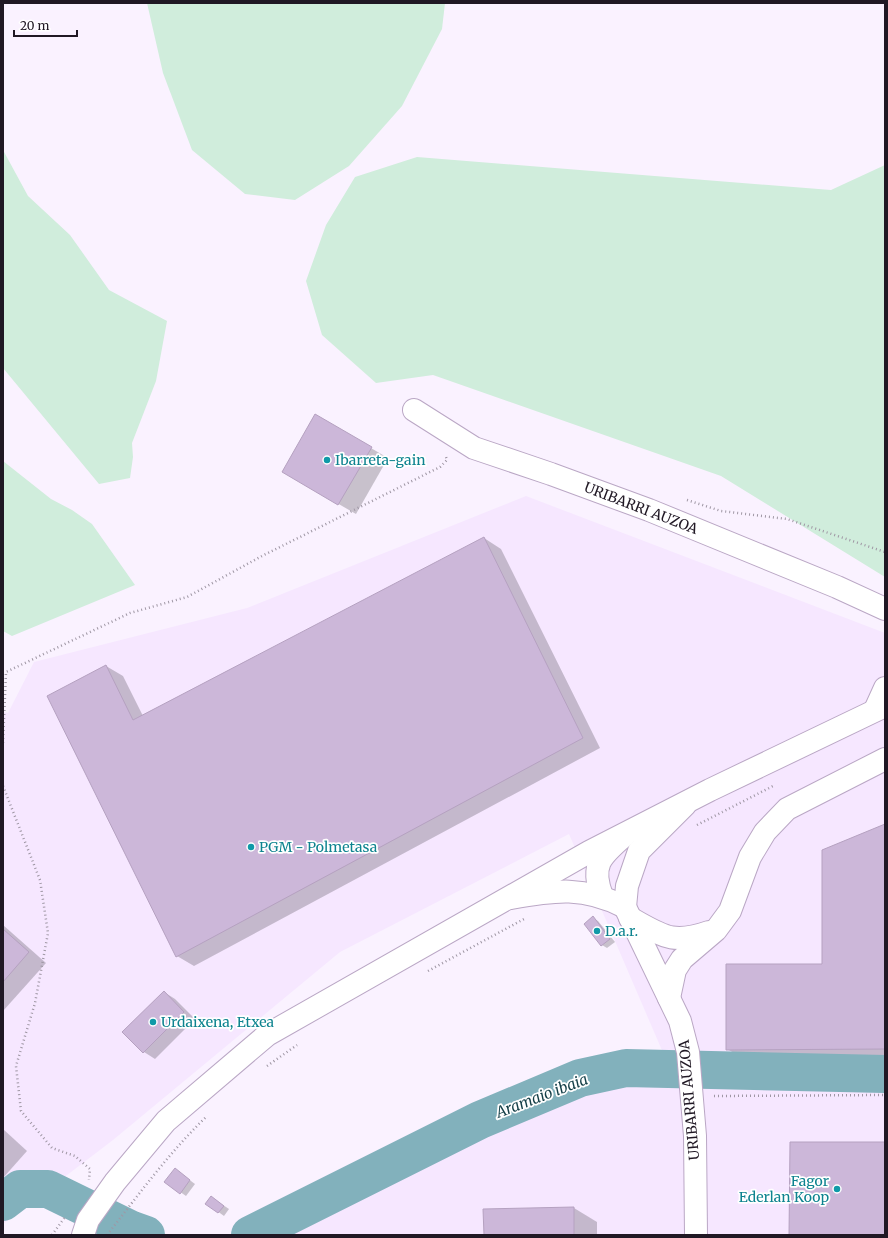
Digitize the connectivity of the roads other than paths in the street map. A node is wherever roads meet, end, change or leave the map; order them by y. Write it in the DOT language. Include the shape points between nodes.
graph roads {
  1 [pos="414,410"];
  2 [pos="878,606"];
  3 [pos="885,620"];
  4 [pos="885,688"];
  5 [pos="880,708"];
  6 [pos="885,759"];
  7 [pos="690,800"];
  8 [pos="631,830"];
  9 [pos="569,864"];
  10 [pos="598,867"];
  11 [pos="602,896"];
  12 [pos="508,898"];
  13 [pos="627,906"];
  14 [pos="716,930"];
  15 [pos="677,940"];
  16 [pos="648,954"];
  17 [pos="669,998"];
  18 [pos="79,1226"];
  19 [pos="696,1235"];
  1 -- 2 [label="street, URIBARRI AUZOA" via="474,448 649,510"];
  2 -- 3 [label="street"];
  4 -- 5 [label="street"];
  5 -- 7 [label="street"];
  6 -- 14 [label="street" via="787,809 765,832 750,857 730,911"];
  7 -- 8 [label="street"];
  7 -- 13 [label="street" via="639,852"];
  8 -- 9 [label="street"];
  8 -- 10 [label="street" via="606,852"];
  9 -- 10 [label="street"];
  9 -- 12 [label="street"];
  10 -- 11 [label="street" via="596,876"];
  10 -- 13 [label="street" via="621,880"];
  11 -- 12 [label="street" via="564,890"];
  11 -- 13 [label="street"];
  12 -- 18 [label="street" via="267,1034 166,1121"];
  13 -- 15 [label="street" via="657,933"];
  13 -- 16 [label="street, URIBARRI AUZOA"];
  14 -- 15 [label="street"];
  14 -- 17 [label="street" via="682,959 674,970"];
  15 -- 16 [label="street" via="663,943"];
  16 -- 17 [label="street, URIBARRI AUZOA"];
  17 -- 19 [label="street, URIBARRI AUZOA" via="680,1021 688,1052 694,1136"];
}
